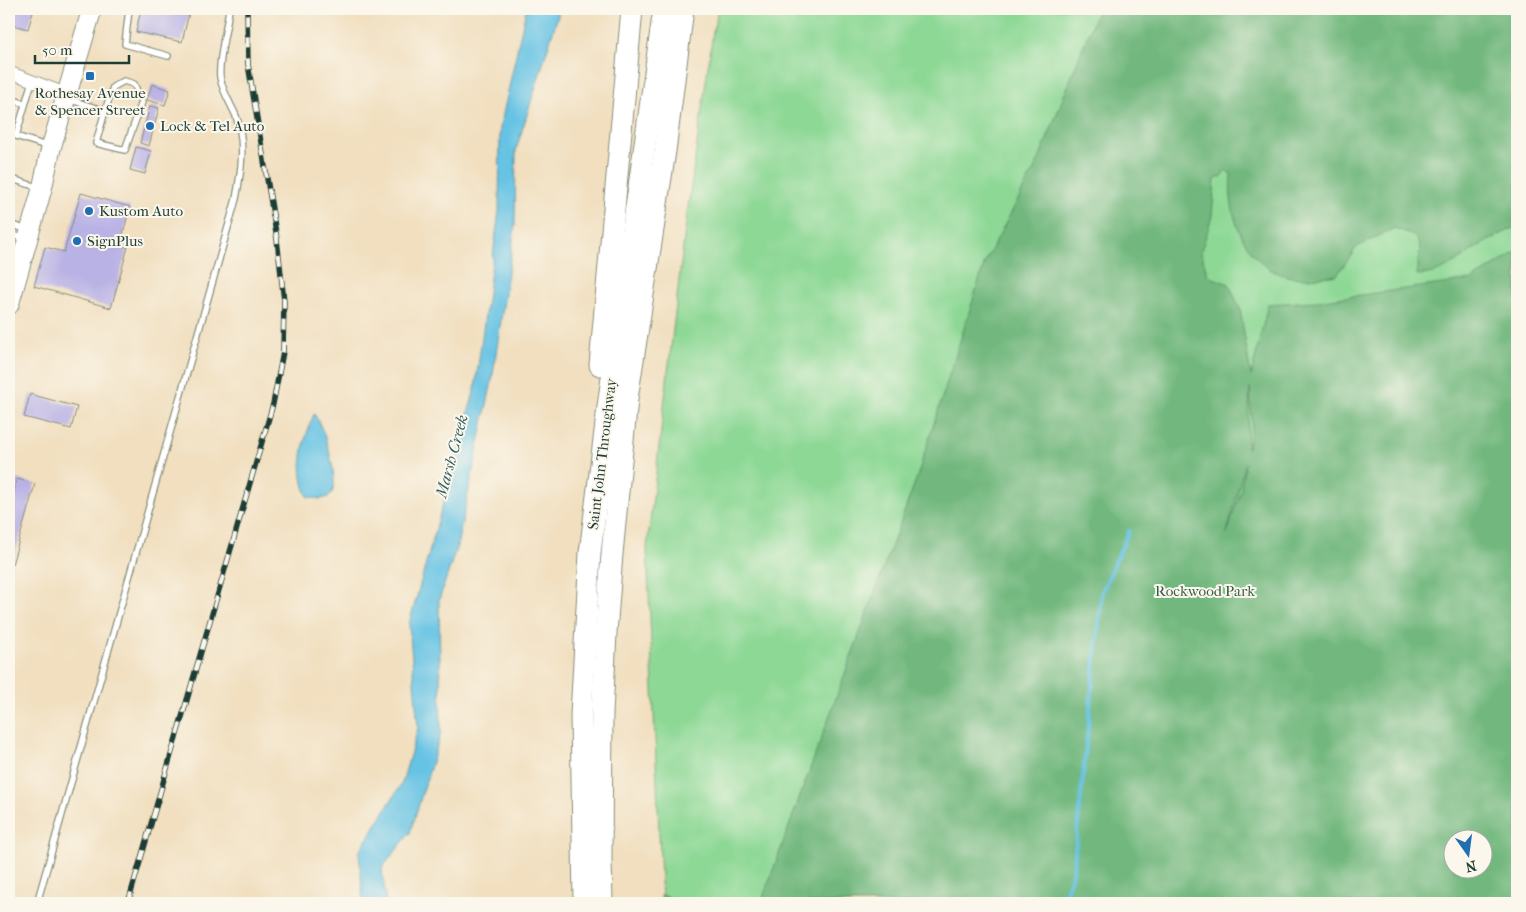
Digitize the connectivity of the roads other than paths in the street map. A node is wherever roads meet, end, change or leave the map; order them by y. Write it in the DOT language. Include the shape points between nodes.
graph roads {
  1 [pos="92,9"];
  2 [pos="129,9"];
  3 [pos="229,9"];
  4 [pos="632,9"];
  5 [pos="664,9"];
  6 [pos="683,9"];
  7 [pos="698,9"];
  8 [pos="168,56"];
  9 [pos="9,72"];
  10 [pos="32,81"];
  11 [pos="66,96"];
  12 [pos="9,98"];
  13 [pos="25,104"];
  14 [pos="105,111"];
  15 [pos="51,148"];
  16 [pos="665,151"];
  17 [pos="9,178"];
  18 [pos="42,189"];
  19 [pos="9,224"];
  20 [pos="9,234"];
  21 [pos="29,235"];
  22 [pos="12,285"];
  23 [pos="9,305"];
  24 [pos="590,553"];
  25 [pos="37,903"];
  26 [pos="584,903"];
  27 [pos="602,903"];
  1 -- 11 [label="main road"];
  2 -- 8 [label="lane" via="125,44"];
  3 -- 25 [label="lane" via="220,77 241,135 241,169 236,199"];
  4 -- 24 [label="highway" via="597,398"];
  5 -- 24 [label="highway, Saint John Throughway"];
  6 -- 16 [label="highway, Saint John Throughway"];
  7 -- 16 [label="highway"];
  9 -- 10 [label="street"];
  10 -- 11 [label="street"];
  10 -- 13 [label="lane"];
  11 -- 14 [label="lane"];
  11 -- 15 [label="main road"];
  12 -- 13 [label="lane"];
  13 -- 15 [label="lane" via="16,136"];
  14 -- 14 [label="lane" via="96,143 125,150 142,102 134,84 124,81 113,87"];
  15 -- 18 [label="main road"];
  16 -- 27 [label="highway, Saint John Throughway" via="627,400 612,554 602,714"];
  17 -- 18 [label="lane"];
  18 -- 21 [label="main road"];
  19 -- 21 [label="lane"];
  20 -- 21 [label="lane"];
  21 -- 22 [label="main road"];
  22 -- 23 [label="main road"];
  24 -- 26 [label="highway, Saint John Throughway" via="580,715"];
}
